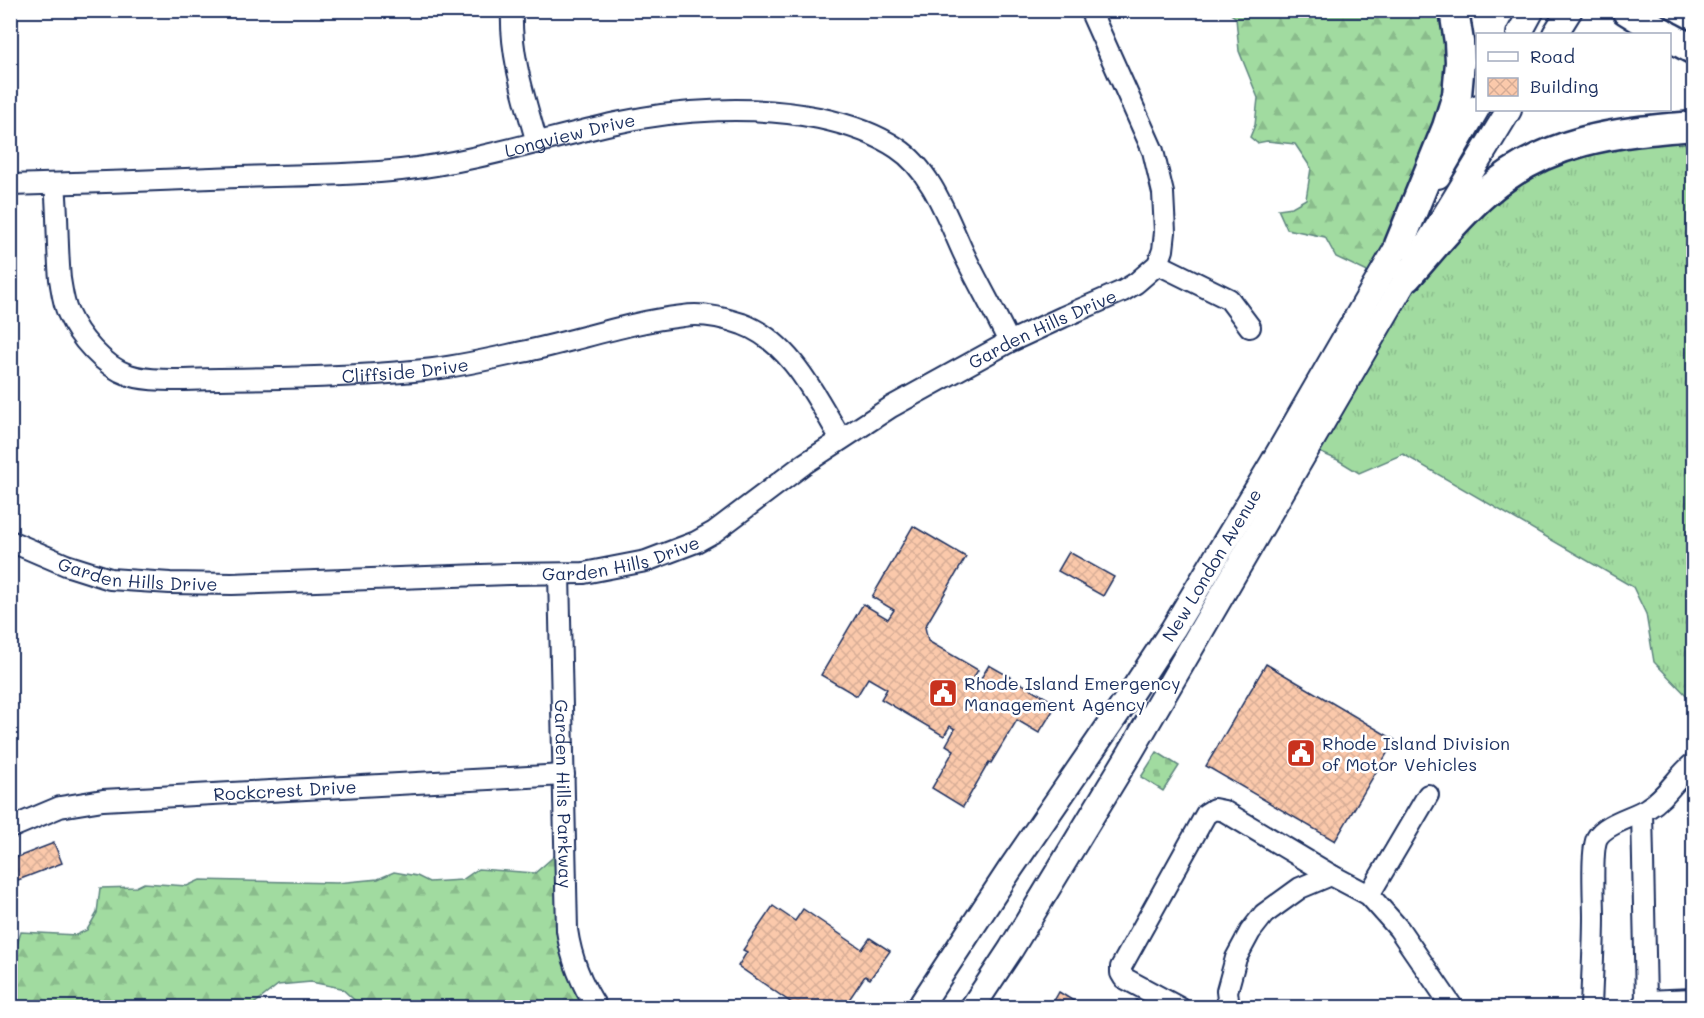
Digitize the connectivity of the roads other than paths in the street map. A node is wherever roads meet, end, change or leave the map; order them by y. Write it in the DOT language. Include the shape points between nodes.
graph roads {
  1 [pos="512,10"];
  2 [pos="1090,10"];
  3 [pos="1454,10"];
  4 [pos="1532,10"];
  5 [pos="1570,10"];
  6 [pos="1626,10"];
  7 [pos="1519,33"];
  8 [pos="1556,33"];
  9 [pos="1663,33"];
  10 [pos="1671,38"];
  11 [pos="1694,50"];
  12 [pos="1476,110"];
  13 [pos="1508,111"];
  14 [pos="1694,126"];
  15 [pos="537,143"];
  16 [pos="54,184"];
  17 [pos="10,185"];
  18 [pos="1399,245"];
  19 [pos="1158,264"];
  20 [pos="1407,277"];
  21 [pos="1250,327"];
  22 [pos="1010,342"];
  23 [pos="841,439"];
  24 [pos="10,541"];
  25 [pos="559,574"];
  26 [pos="1694,763"];
  27 [pos="564,775"];
  28 [pos="1428,795"];
  29 [pos="1642,812"];
  30 [pos="10,828"];
  31 [pos="1331,875"];
  32 [pos="1369,895"];
  33 [pos="1694,999"];
  34 [pos="1643,1004"];
  35 [pos="597,1008"];
  36 [pos="919,1008"];
  37 [pos="972,1008"];
  38 [pos="1180,1008"];
  39 [pos="1228,1008"];
  40 [pos="1453,1008"];
  41 [pos="1591,1008"];
  1 -- 15 [label="street" via="517,68"];
  2 -- 19 [label="street" via="1153,151 1164,203 1165,232"];
  3 -- 18 [label="highway" via="1459,52 1457,95"];
  4 -- 7 [label="main road"];
  5 -- 8 [label="main road"];
  6 -- 9 [label="highway"];
  10 -- 11 [label="highway"];
  12 -- 18 [label="main road, New London Avenue"];
  13 -- 20 [label="main road, New London Avenue"];
  14 -- 20 [label="highway" via="1600,136 1537,159 1486,192"];
  15 -- 16 [label="street, Longview Drive" via="403,170"];
  15 -- 22 [label="street, Longview Drive" via="647,117 727,110 779,111 846,124 866,132 913,159 926,177"];
  16 -- 17 [label="street, Longview Drive"];
  16 -- 23 [label="street, Cliffside Drive" via="58,258 68,313 93,350 128,375 195,380 425,370 684,315 702,315 742,324 777,347 819,399"];
  18 -- 36 [label="main road, New London Avenue" via="1173,629"];
  19 -- 21 [label="street" via="1229,299"];
  19 -- 22 [label="street, Garden Hills Drive" via="1123,291"];
  20 -- 37 [label="main road, New London Avenue" via="1130,753"];
  22 -- 23 [label="street, Garden Hills Drive"];
  23 -- 25 [label="street, Garden Hills Drive" via="696,542 646,561"];
  24 -- 25 [label="street, Garden Hills Drive" via="110,579 170,583"];
  25 -- 27 [label="street, Garden Hills Parkway"];
  26 -- 29 [label="street"];
  27 -- 30 [label="street, Rockcrest Drive" via="103,800 60,807"];
  27 -- 35 [label="street, Garden Hills Parkway" via="569,942 579,975"];
  28 -- 32 [label="street"];
  29 -- 34 [label="street"];
  29 -- 41 [label="street" via="1607,828 1598,838 1594,856"];
  31 -- 32 [label="street"];
  31 -- 38 [label="street" via="1224,811 1214,809 1206,814 1121,967 1124,978"];
  31 -- 39 [label="street" via="1300,888 1264,914 1250,932 1236,958 1227,991"];
  32 -- 40 [label="street" via="1399,929"];
  33 -- 34 [label="street"];
}
